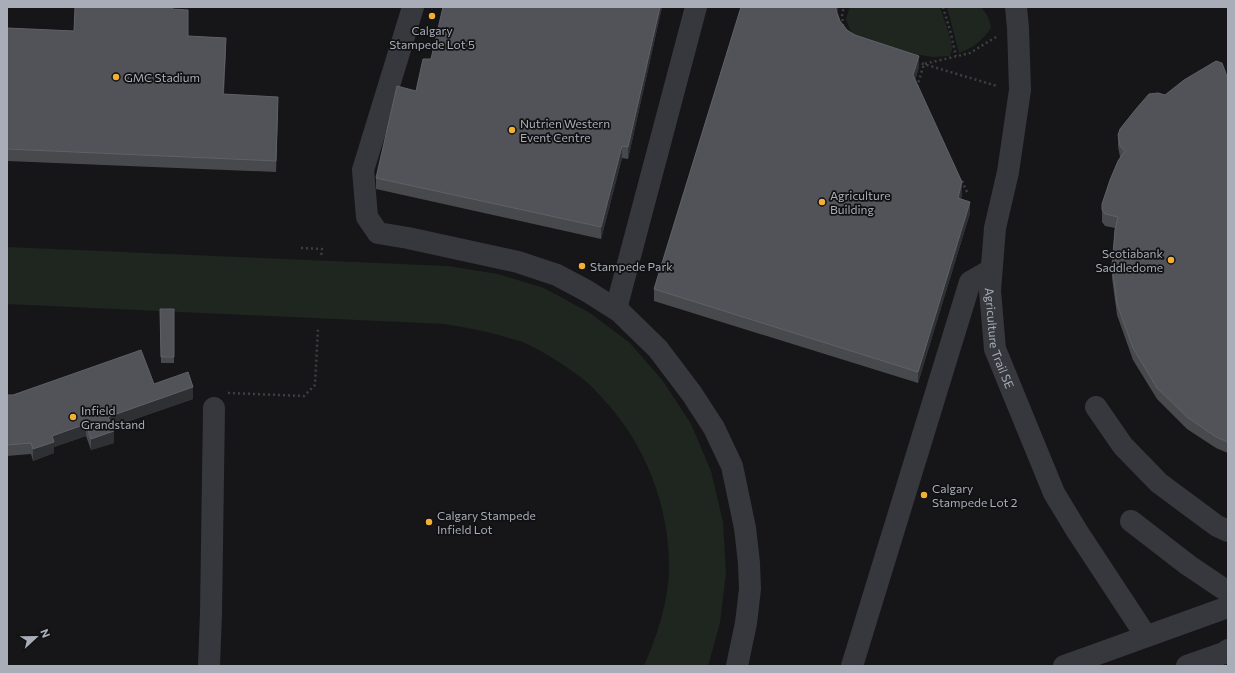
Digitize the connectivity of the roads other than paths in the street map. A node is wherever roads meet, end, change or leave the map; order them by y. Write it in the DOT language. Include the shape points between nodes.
graph roads {
  1 [pos="413,7"];
  2 [pos="696,7"];
  3 [pos="1016,7"];
  4 [pos="991,270"];
  5 [pos="616,309"];
  6 [pos="1096,407"];
  7 [pos="214,408"];
  8 [pos="1131,522"];
  9 [pos="1228,531"];
  10 [pos="1228,592"];
  11 [pos="1228,607"];
  12 [pos="1146,636"];
  13 [pos="1228,650"];
  14 [pos="209,666"];
  15 [pos="737,666"];
  16 [pos="852,666"];
  17 [pos="1064,666"];
  18 [pos="1188,666"];
  1 -- 5 [label="lane" via="363,170 367,217 374,228 378,233 518,262 557,275"];
  2 -- 5 [label="lane"];
  3 -- 4 [label="lane, Agriculture Trail SE" via="1020,90 1008,172 995,228"];
  4 -- 12 [label="lane, Agriculture Trail SE" via="990,291 995,349 1044,470 1054,493 1077,531"];
  4 -- 16 [label="lane" via="970,282"];
  5 -- 15 [label="lane" via="658,348 692,394 714,428 732,466 745,528 750,589"];
  6 -- 9 [label="lane" via="1123,446 1159,483 1217,526"];
  7 -- 14 [label="lane"];
  8 -- 10 [label="lane"];
  11 -- 12 [label="lane"];
  12 -- 17 [label="lane"];
  13 -- 18 [label="lane" via="1224,654"];
}
